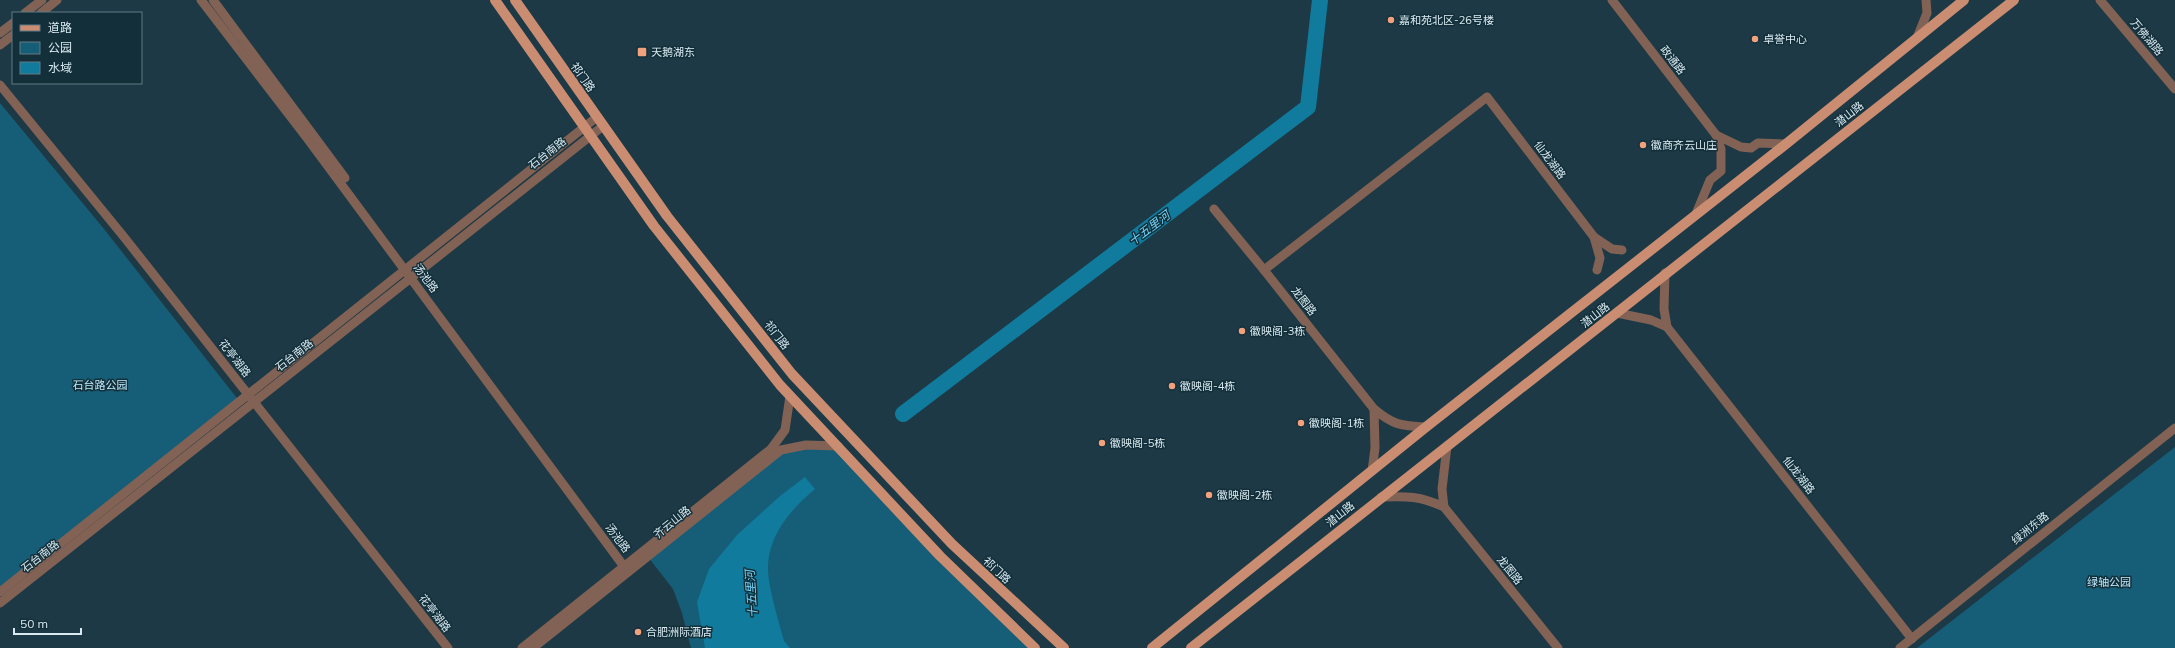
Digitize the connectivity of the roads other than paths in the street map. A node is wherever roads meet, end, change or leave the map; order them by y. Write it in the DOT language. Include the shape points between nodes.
graph roads {
  1 [pos="42,0"];
  2 [pos="57,0"];
  3 [pos="201,0"];
  4 [pos="213,0"];
  5 [pos="495,0"];
  6 [pos="515,0"];
  7 [pos="1612,0"];
  8 [pos="1926,0"];
  9 [pos="1964,0"];
  10 [pos="2014,0"];
  11 [pos="2100,0"];
  12 [pos="26,12"];
  13 [pos="42,12"];
  14 [pos="12,24"];
  15 [pos="0,33"];
  16 [pos="12,36"];
  17 [pos="1917,38"];
  18 [pos="0,45"];
  19 [pos="0,85"];
  20 [pos="2175,89"];
  21 [pos="600,121"];
  22 [pos="587,131"];
  23 [pos="1716,135"];
  24 [pos="1786,144"];
  25 [pos="1214,209"];
  26 [pos="1696,214"];
  27 [pos="1594,237"];
  28 [pos="1622,250"];
  29 [pos="1264,270"];
  30 [pos="1597,270"];
  31 [pos="410,272"];
  32 [pos="1665,273"];
  33 [pos="1617,313"];
  34 [pos="1667,327"];
  35 [pos="790,396"];
  36 [pos="251,399"];
  37 [pos="1374,409"];
  38 [pos="1426,427"];
  39 [pos="2175,428"];
  40 [pos="838,446"];
  41 [pos="1447,446"];
  42 [pos="1372,471"];
  43 [pos="1381,497"];
  44 [pos="1444,507"];
  45 [pos="628,568"];
  46 [pos="0,592"];
  47 [pos="0,603"];
  48 [pos="1912,639"];
  49 [pos="448,648"];
  50 [pos="522,648"];
  51 [pos="533,648"];
  52 [pos="1035,648"];
  53 [pos="1064,648"];
  54 [pos="1152,648"];
  55 [pos="1191,648"];
  56 [pos="1558,648"];
  57 [pos="1900,648"];
  1 -- 12 [label="street"];
  2 -- 13 [label="street"];
  3 -- 31 [label="street, 汤池路"];
  4 -- 31 [label="street, 汤池路"];
  5 -- 22 [label="main road"];
  6 -- 21 [label="main road, 祁门路"];
  7 -- 23 [label="street, 政通路"];
  8 -- 17 [label="street" via="1927,12"];
  9 -- 17 [label="main road, 潜山路"];
  10 -- 32 [label="main road, 潜山路"];
  11 -- 20 [label="street, 万佛湖路"];
  14 -- 15 [label="street"];
  16 -- 18 [label="street"];
  17 -- 24 [label="main road, 潜山路"];
  19 -- 36 [label="street, 花亭湖路"];
  21 -- 22 [label="street, 石台南路"];
  21 -- 53 [label="main road, 祁门路" via="667,216 792,374 952,544"];
  22 -- 31 [label="street, 石台南路"];
  22 -- 35 [label="main road" via="654,226"];
  23 -- 24 [label="street" via="1751,148 1758,142"];
  23 -- 26 [label="street" via="1721,149 1721,171 1710,180"];
  24 -- 26 [label="main road, 潜山路"];
  25 -- 29 [label="street, 龙图路"];
  26 -- 38 [label="main road, 潜山路"];
  27 -- 28 [label="street" via="1612,249"];
  27 -- 29 [label="street, 仙龙湖路" via="1487,97"];
  27 -- 30 [label="street" via="1600,258"];
  29 -- 37 [label="street, 龙图路"];
  31 -- 36 [label="street, 石台南路"];
  31 -- 45 [label="street, 汤池路"];
  32 -- 33 [label="main road, 潜山路"];
  32 -- 34 [label="street" via="1664,309"];
  33 -- 34 [label="street" via="1651,320"];
  33 -- 41 [label="main road, 潜山路"];
  34 -- 48 [label="street, 仙龙湖路"];
  35 -- 40 [label="main road"];
  35 -- 45 [label="street" via="785,430 771,449"];
  36 -- 46 [label="street, 石台南路"];
  36 -- 47 [label="street, 石台南路"];
  36 -- 49 [label="street, 花亭湖路"];
  37 -- 38 [label="street, 龙图路" via="1390,422 1402,426"];
  37 -- 42 [label="street" via="1375,448"];
  38 -- 42 [label="main road, 潜山路"];
  39 -- 48 [label="street, 绿洲东路"];
  40 -- 45 [label="street, 齐云山路" via="806,445 781,450"];
  40 -- 52 [label="main road" via="940,556"];
  41 -- 43 [label="main road, 潜山路"];
  41 -- 44 [label="street" via="1442,489"];
  42 -- 54 [label="main road, 潜山路"];
  43 -- 44 [label="street" via="1412,495"];
  43 -- 55 [label="main road, 潜山路"];
  44 -- 56 [label="street, 龙图路"];
  45 -- 50 [label="street"];
  45 -- 51 [label="street, 齐云山路"];
  48 -- 57 [label="street, 绿洲东路"];
}
